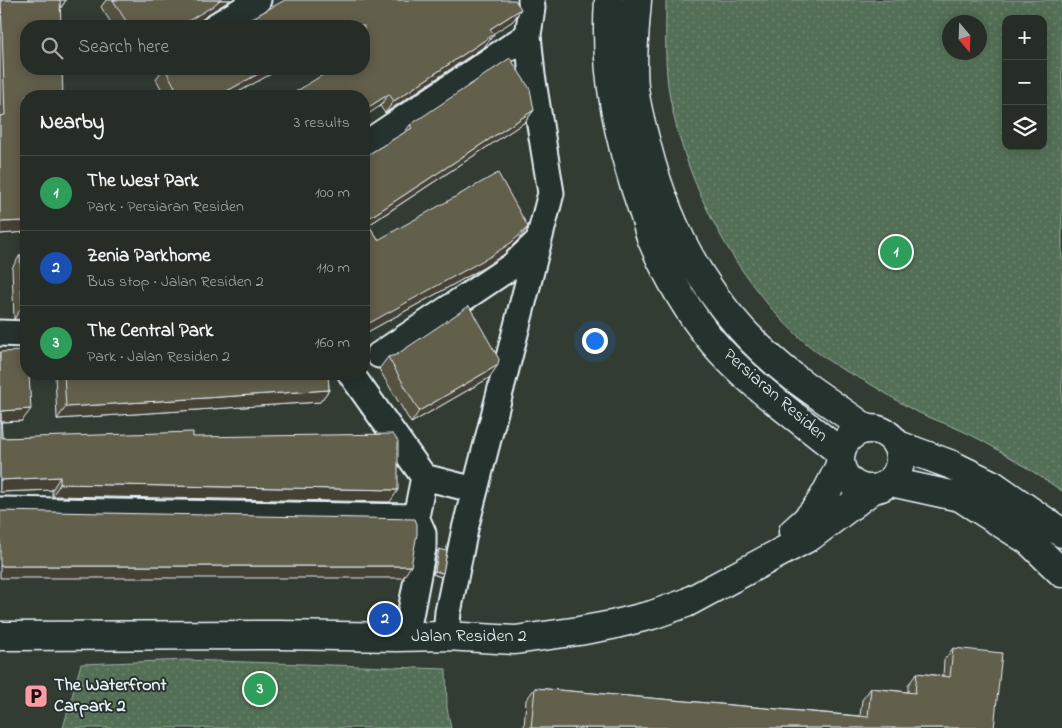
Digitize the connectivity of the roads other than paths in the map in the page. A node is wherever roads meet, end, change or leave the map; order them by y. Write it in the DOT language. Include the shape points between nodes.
graph roads {
  1 [pos="258,0"];
  2 [pos="531,0"];
  3 [pos="609,0"];
  4 [pos="637,0"];
  5 [pos="226,20"];
  6 [pos="528,35"];
  7 [pos="370,140"];
  8 [pos="539,240"];
  9 [pos="0,333"];
  10 [pos="20,334"];
  11 [pos="379,355"];
  12 [pos="356,380"];
  13 [pos="867,429"];
  14 [pos="898,445"];
  15 [pos="841,459"];
  16 [pos="424,477"];
  17 [pos="882,486"];
  18 [pos="475,490"];
  19 [pos="0,510"];
  20 [pos="416,517"];
  21 [pos="1062,534"];
  22 [pos="773,556"];
  23 [pos="1062,573"];
  24 [pos="0,636"];
  25 [pos="406,636"];
  26 [pos="446,636"];
  1 -- 5 [label="street"];
  2 -- 6 [label="street"];
  3 -- 15 [label="street, Persiaran Residen" via="609,56 617,125 651,238 666,270 712,340 736,366"];
  4 -- 13 [label="street, Persiaran Residen" via="633,58 636,97 653,171 685,250 732,318 760,347 795,378"];
  6 -- 7 [label="street"];
  6 -- 8 [label="street" via="551,194"];
  8 -- 11 [label="street" via="512,266"];
  8 -- 18 [label="street"];
  9 -- 10 [label="street"];
  12 -- 16 [label="street"];
  13 -- 14 [label="street" via="879,430"];
  13 -- 15 [label="street" via="850,436 844,444"];
  14 -- 17 [label="street" via="901,455 897,474"];
  14 -- 21 [label="street" via="993,485"];
  15 -- 17 [label="street" via="844,475 852,483 862,488"];
  15 -- 22 [label="street, Jalan Residen 2" via="818,508"];
  16 -- 18 [label="street"];
  16 -- 20 [label="street"];
  17 -- 22 [label="street, Jalan Residen 2" via="810,536"];
  17 -- 23 [label="street" via="960,498 1029,541"];
  18 -- 26 [label="street" via="456,568"];
  19 -- 20 [label="street"];
  20 -- 25 [label="street" via="423,533 423,548"];
  22 -- 26 [label="street, Jalan Residen 2" via="686,603 612,625 515,640"];
  24 -- 25 [label="street, Jalan Residen 2"];
  25 -- 26 [label="street, Jalan Residen 2"];
}
